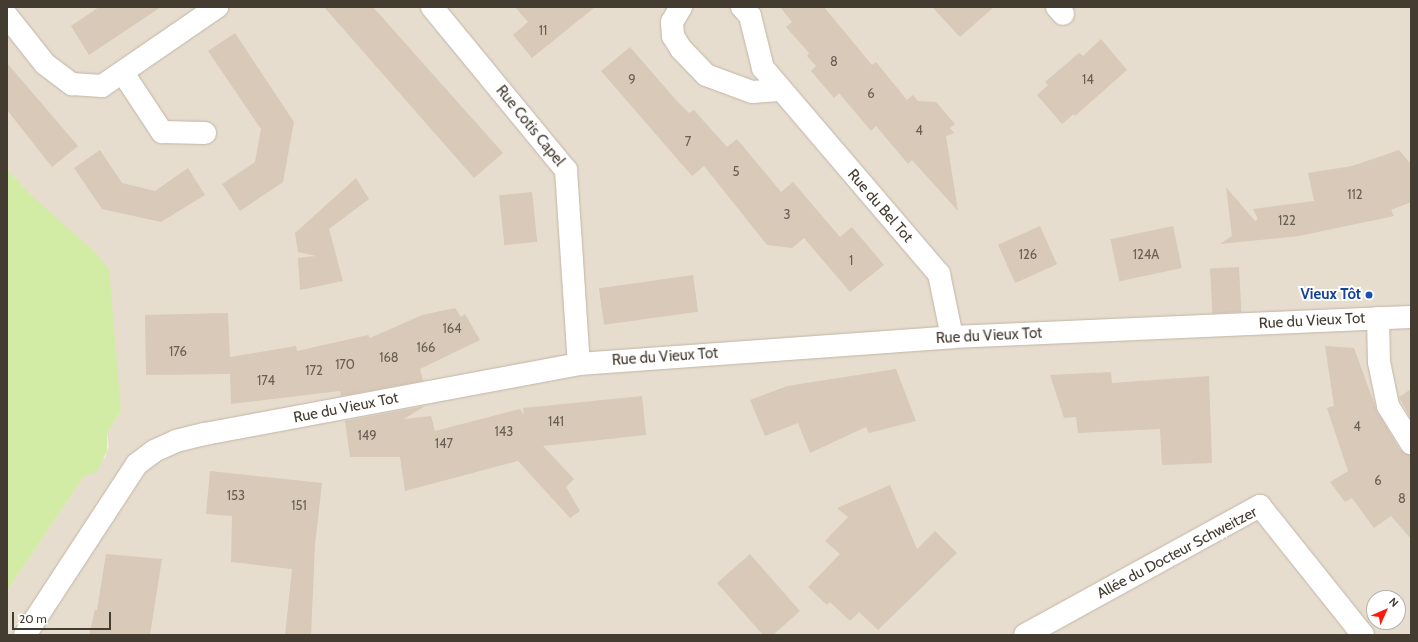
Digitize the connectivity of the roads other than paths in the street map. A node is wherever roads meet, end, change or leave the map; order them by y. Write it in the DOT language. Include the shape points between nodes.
graph roads {
  1 [pos="217,7"];
  2 [pos="432,7"];
  3 [pos="681,7"];
  4 [pos="742,7"];
  5 [pos="7,16"];
  6 [pos="123,73"];
  7 [pos="779,90"];
  8 [pos="205,133"];
  9 [pos="1411,316"];
  10 [pos="1378,318"];
  11 [pos="952,337"];
  12 [pos="579,364"];
  13 [pos="1411,443"];
  14 [pos="1359,629"];
  15 [pos="25,635"];
  16 [pos="1025,635"];
  1 -- 6 [label="street"];
  2 -- 12 [label="street, Rue Cotis Capel" via="566,170"];
  3 -- 7 [label="street" via="672,22 673,36 681,50 706,75 752,92"];
  4 -- 7 [label="street, Rue du Bel Tot" via="750,16 763,68"];
  5 -- 6 [label="street" via="45,64 72,84 102,86"];
  6 -- 8 [label="street" via="162,132"];
  7 -- 11 [label="street, Rue du Bel Tot" via="938,274"];
  9 -- 10 [label="street, Rue du Vieux Tot"];
  10 -- 11 [label="street, Rue du Vieux Tot"];
  10 -- 13 [label="street" via="1379,362 1388,406"];
  11 -- 12 [label="street, Rue du Vieux Tot"];
  12 -- 15 [label="street, Rue du Vieux Tot" via="205,434 176,441 154,451 137,464"];
  14 -- 16 [label="street, Allée du Docteur Schweitzer" via="1260,506"];
}
